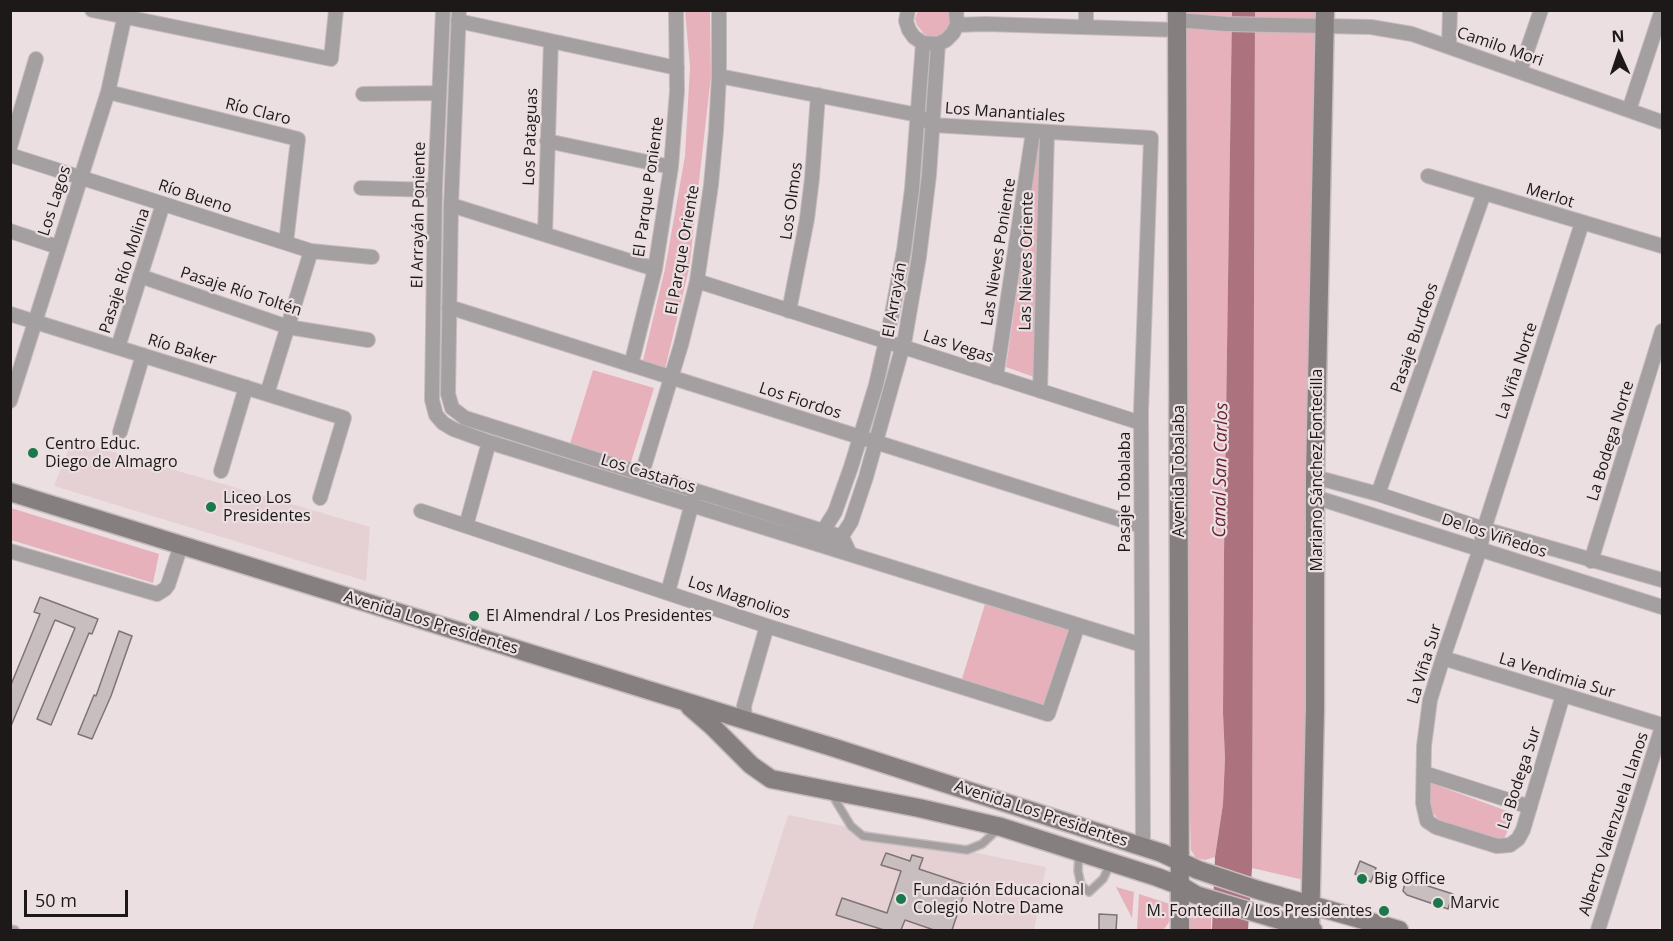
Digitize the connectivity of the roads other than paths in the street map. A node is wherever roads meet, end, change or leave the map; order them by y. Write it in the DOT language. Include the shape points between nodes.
graph roads {
  1 [pos="92,10"];
  2 [pos="336,10"];
  3 [pos="443,10"];
  4 [pos="676,10"];
  5 [pos="719,10"];
  6 [pos="956,10"];
  7 [pos="1086,10"];
  8 [pos="1450,10"];
  9 [pos="1540,10"];
  10 [pos="1662,10"];
  11 [pos="906,11"];
  12 [pos="126,14"];
  13 [pos="458,16"];
  14 [pos="1325,18"];
  15 [pos="1177,20"];
  16 [pos="957,25"];
  17 [pos="1086,26"];
  18 [pos="551,41"];
  19 [pos="923,43"];
  20 [pos="938,44"];
  21 [pos="1449,46"];
  22 [pos="36,58"];
  23 [pos="677,68"];
  24 [pos="1520,71"];
  25 [pos="719,76"];
  26 [pos="108,92"];
  27 [pos="439,93"];
  28 [pos="363,94"];
  29 [pos="819,95"];
  30 [pos="1629,110"];
  31 [pos="918,115"];
  32 [pos="1662,122"];
  33 [pos="933,125"];
  34 [pos="1040,132"];
  35 [pos="1151,138"];
  36 [pos="547,141"];
  37 [pos="10,147"];
  38 [pos="10,155"];
  39 [pos="671,167"];
  40 [pos="1428,176"];
  41 [pos="80,178"];
  42 [pos="361,189"];
  43 [pos="435,190"];
  44 [pos="1484,193"];
  45 [pos="163,204"];
  46 [pos="451,205"];
  47 [pos="1582,222"];
  48 [pos="10,231"];
  49 [pos="544,234"];
  50 [pos="286,243"];
  51 [pos="1662,246"];
  52 [pos="58,247"];
  53 [pos="310,251"];
  54 [pos="372,257"];
  55 [pos="655,269"];
  56 [pos="140,276"];
  57 [pos="697,281"];
  58 [pos="449,307"];
  59 [pos="789,310"];
  60 [pos="10,314"];
  61 [pos="35,322"];
  62 [pos="288,327"];
  63 [pos="1662,331"];
  64 [pos="368,340"];
  65 [pos="886,342"];
  66 [pos="118,347"];
  67 [pos="903,347"];
  68 [pos="143,355"];
  69 [pos="631,364"];
  70 [pos="671,377"];
  71 [pos="996,377"];
  72 [pos="246,387"];
  73 [pos="1040,391"];
  74 [pos="267,394"];
  75 [pos="10,401"];
  76 [pos="452,408"];
  77 [pos="439,419"];
  78 [pos="1142,423"];
  79 [pos="120,432"];
  80 [pos="861,438"];
  81 [pos="489,442"];
  82 [pos="877,443"];
  83 [pos="221,471"];
  84 [pos="641,474"];
  85 [pos="1315,477"];
  86 [pos="637,488"];
  87 [pos="696,491"];
  88 [pos="10,492"];
  89 [pos="1378,494"];
  90 [pos="1315,497"];
  91 [pos="320,498"];
  92 [pos="691,504"];
  93 [pos="421,512"];
  94 [pos="466,526"];
  95 [pos="1141,526"];
  96 [pos="1484,530"];
  97 [pos="824,531"];
  98 [pos="842,537"];
  99 [pos="814,543"];
  100 [pos="181,545"];
  101 [pos="832,548"];
  102 [pos="1480,549"];
  103 [pos="10,551"];
  104 [pos="850,554"];
  105 [pos="1591,561"];
  106 [pos="1662,580"];
  107 [pos="668,592"];
  108 [pos="1662,607"];
  109 [pos="1078,625"];
  110 [pos="767,626"];
  111 [pos="1142,645"];
  112 [pos="1443,658"];
  113 [pos="1563,694"];
  114 [pos="682,700"];
  115 [pos="745,721"];
  116 [pos="1662,726"];
  117 [pos="732,746"];
  118 [pos="1424,773"];
  119 [pos="830,791"];
  120 [pos="1530,807"];
  121 [pos="1425,813"];
  122 [pos="1062,820"];
  123 [pos="1000,827"];
  124 [pos="1107,835"];
  125 [pos="1054,843"];
  126 [pos="1143,846"];
  127 [pos="1085,854"];
  128 [pos="1181,860"];
  129 [pos="1112,862"];
  130 [pos="1181,886"];
  131 [pos="1311,905"];
  132 [pos="10,929"];
  133 [pos="15,930"];
  134 [pos="1180,930"];
  135 [pos="1311,930"];
  136 [pos="1399,930"];
  137 [pos="1598,930"];
  1 -- 12 [label="street"];
  2 -- 12 [label="street" via="331,59"];
  3 -- 27 [label="street, El Arrayán Poniente"];
  4 -- 23 [label="street, El Parque Poniente"];
  5 -- 25 [label="street, El Parque Oriente"];
  6 -- 16 [label="street"];
  7 -- 17 [label="street"];
  8 -- 21 [label="street"];
  9 -- 24 [label="street"];
  10 -- 30 [label="street"];
  11 -- 19 [label="street" via="909,30"];
  12 -- 26 [label="street, Los Lagos"];
  13 -- 18 [label="street"];
  13 -- 46 [label="street, El Arrayán Poniente"];
  14 -- 15 [label="street, Camilo Mori" via="1259,25"];
  14 -- 21 [label="street, Camilo Mori" via="1412,34"];
  14 -- 85 [label="street, Mariano Sánchez Fontecilla"];
  15 -- 17 [label="street, Camilo Mori"];
  15 -- 128 [label="street, Avenida Tobalaba"];
  16 -- 17 [label="street, Camilo Mori"];
  16 -- 20 [label="street"];
  18 -- 23 [label="street"];
  18 -- 36 [label="street, Los Pataguas"];
  19 -- 20 [label="street"];
  19 -- 31 [label="street, El Arrayán"];
  20 -- 33 [label="street, El Arrayán"];
  21 -- 24 [label="street, Camilo Mori"];
  22 -- 37 [label="street"];
  23 -- 39 [label="street, El Parque Poniente"];
  24 -- 30 [label="street, Camilo Mori"];
  25 -- 29 [label="street, Los Manantiales"];
  25 -- 57 [label="street, El Parque Oriente" via="711,185"];
  26 -- 41 [label="street, Los Lagos"];
  26 -- 50 [label="street, Río Claro" via="298,139"];
  27 -- 28 [label="street"];
  27 -- 43 [label="street, El Arrayán Poniente"];
  29 -- 31 [label="street, Los Manantiales"];
  29 -- 59 [label="street, Los Olmos" via="807,219"];
  30 -- 32 [label="street, Camilo Mori"];
  31 -- 33 [label="street, Los Manantiales"];
  31 -- 65 [label="street, El Arrayán" via="907,232"];
  33 -- 34 [label="street, Los Manantiales"];
  33 -- 67 [label="street, El Arrayán" via="923,226"];
  34 -- 35 [label="street, Los Manantiales"];
  34 -- 71 [label="street, Las Nieves Poniente"];
  34 -- 73 [label="street, Las Nieves Oriente"];
  35 -- 78 [label="street, Pasaje Tobalaba"];
  36 -- 39 [label="street"];
  36 -- 49 [label="street, Los Pataguas"];
  38 -- 41 [label="street, Río Bueno"];
  39 -- 55 [label="street, El Parque Poniente"];
  40 -- 44 [label="street, Merlot"];
  41 -- 45 [label="street, Río Bueno"];
  41 -- 52 [label="street, Los Lagos"];
  42 -- 43 [label="street"];
  43 -- 77 [label="street, El Arrayán Poniente" via="432,400"];
  44 -- 47 [label="street, Merlot"];
  44 -- 89 [label="street, Pasaje Burdeos"];
  45 -- 50 [label="street, Río Bueno"];
  45 -- 56 [label="street, Pasaje Río Molina"];
  46 -- 49 [label="street"];
  46 -- 58 [label="street, El Arrayán Poniente"];
  47 -- 51 [label="street, Merlot"];
  47 -- 96 [label="street, La Viña Norte"];
  48 -- 52 [label="street"];
  49 -- 55 [label="street"];
  50 -- 53 [label="street, Río Bueno"];
  52 -- 61 [label="street, Los Lagos"];
  53 -- 54 [label="street, Río Bueno"];
  53 -- 62 [label="street"];
  55 -- 69 [label="street, El Parque Poniente"];
  56 -- 62 [label="street, Pasaje Río Toltén"];
  56 -- 66 [label="street, Pasaje Río Molina"];
  57 -- 59 [label="street, Las Vegas"];
  57 -- 70 [label="street, El Parque Oriente"];
  58 -- 69 [label="street, Los Fiordos"];
  58 -- 76 [label="street, El Arrayán Poniente" via="448,394"];
  59 -- 65 [label="street, Las Vegas"];
  60 -- 61 [label="street, Río Baker"];
  61 -- 66 [label="street, Río Baker"];
  61 -- 75 [label="street, Los Lagos"];
  62 -- 64 [label="street, Pasaje Río Toltén"];
  62 -- 74 [label="street"];
  63 -- 105 [label="street, La Bodega Norte"];
  65 -- 67 [label="street, Las Vegas"];
  65 -- 80 [label="street, El Arrayán"];
  66 -- 68 [label="street, Río Baker"];
  67 -- 71 [label="street, Las Vegas"];
  67 -- 82 [label="street, El Arrayán"];
  68 -- 72 [label="street, Río Baker"];
  68 -- 79 [label="street"];
  69 -- 70 [label="street, Los Fiordos"];
  70 -- 80 [label="street, Los Fiordos"];
  70 -- 84 [label="street, El Parque Oriente"];
  71 -- 73 [label="street, Las Vegas"];
  72 -- 74 [label="street, Río Baker"];
  72 -- 83 [label="street"];
  73 -- 78 [label="street, Las Vegas"];
  74 -- 91 [label="street, Río Baker" via="344,418"];
  76 -- 84 [label="street, Los Castaños" via="465,418"];
  77 -- 81 [label="street, Los Castaños" via="453,429"];
  78 -- 95 [label="street, Pasaje Tobalaba"];
  80 -- 82 [label="street, Los Fiordos"];
  80 -- 97 [label="street, El Arrayán" via="835,512"];
  81 -- 86 [label="street, Los Castaños"];
  81 -- 94 [label="street"];
  82 -- 95 [label="street, Los Fiordos"];
  82 -- 98 [label="street, El Arrayán"];
  84 -- 86 [label="street, El Parque Oriente"];
  84 -- 87 [label="street, Los Castaños"];
  85 -- 89 [label="street, De los Viñedos"];
  85 -- 90 [label="street, Mariano Sánchez Fontecilla"];
  86 -- 92 [label="street, Los Castaños"];
  87 -- 92 [label="street"];
  87 -- 97 [label="street, Los Castaños"];
  88 -- 100 [label="street, Avenida Los Presidentes"];
  89 -- 96 [label="street, De los Viñedos"];
  90 -- 102 [label="street, De los Viñedos"];
  90 -- 131 [label="street, Mariano Sánchez Fontecilla"];
  92 -- 99 [label="street, Los Castaños"];
  92 -- 107 [label="street"];
  93 -- 94 [label="street, Los Magnolios"];
  94 -- 107 [label="street, Los Magnolios"];
  95 -- 111 [label="street, Pasaje Tobalaba"];
  96 -- 102 [label="street, La Viña Sur"];
  96 -- 105 [label="street, De los Viñedos"];
  97 -- 98 [label="street, Los Castaños"];
  97 -- 99 [label="street, El Arrayán"];
  98 -- 101 [label="street, El Arrayán"];
  98 -- 104 [label="street"];
  99 -- 101 [label="street, Los Castaños"];
  100 -- 103 [label="street" via="168,585 157,594"];
  100 -- 114 [label="street, Avenida Los Presidentes"];
  101 -- 104 [label="street, Los Castaños"];
  102 -- 108 [label="street, De los Viñedos"];
  102 -- 112 [label="street, La Viña Sur"];
  104 -- 109 [label="street, Los Castaños"];
  105 -- 106 [label="street, De los Viñedos"];
  107 -- 110 [label="street, Los Magnolios"];
  109 -- 110 [label="street, Los Magnolios" via="1048,714"];
  109 -- 111 [label="street, Los Castaños"];
  110 -- 115 [label="street" via="744,706"];
  111 -- 126 [label="street, Pasaje Tobalaba"];
  112 -- 113 [label="street, La Vendimia Sur"];
  112 -- 118 [label="street, La Viña Sur" via="1428,712"];
  113 -- 116 [label="street, La Vendimia Sur"];
  113 -- 120 [label="street, La Bodega Sur"];
  114 -- 115 [label="street, Avenida Los Presidentes"];
  114 -- 117 [label="street, Avenida Los Presidentes"];
  115 -- 117 [label="street" via="734,730"];
  115 -- 122 [label="street, Avenida Los Presidentes"];
  116 -- 137 [label="street, Alberto Valenzuela Llanos"];
  117 -- 119 [label="street, Avenida Los Presidentes" via="771,779"];
  118 -- 120 [label="street"];
  118 -- 121 [label="street, La Viña Sur"];
  119 -- 123 [label="street, Avenida Los Presidentes"];
  119 -- 123 [label="lane" via="851,826 863,836 967,850 982,844"];
  120 -- 121 [label="street, La Bodega Sur" via="1521,835 1505,846 1436,827 1427,821"];
  122 -- 124 [label="street, Avenida Los Presidentes"];
  122 -- 125 [label="street" via="1064,833"];
  123 -- 125 [label="street, Avenida Los Presidentes"];
  124 -- 126 [label="street, Avenida Los Presidentes"];
  124 -- 127 [label="street" via="1094,842"];
  125 -- 127 [label="street, Avenida Los Presidentes"];
  126 -- 128 [label="street, Avenida Los Presidentes"];
  127 -- 129 [label="street, Avenida Los Presidentes"];
  127 -- 129 [label="lane" via="1078,871 1081,885 1089,892 1103,879"];
  128 -- 130 [label="street, Avenida Tobalaba"];
  128 -- 131 [label="street, Avenida Los Presidentes" via="1258,890"];
  129 -- 130 [label="street, Avenida Los Presidentes"];
  130 -- 134 [label="street, Avenida Tobalaba"];
  130 -- 135 [label="street, Avenida Los Presidentes" via="1253,914"];
  131 -- 135 [label="street, Mariano Sánchez Fontecilla"];
  131 -- 136 [label="street, Avenida Los Presidentes"];
  132 -- 133 [label="lane"];
}
